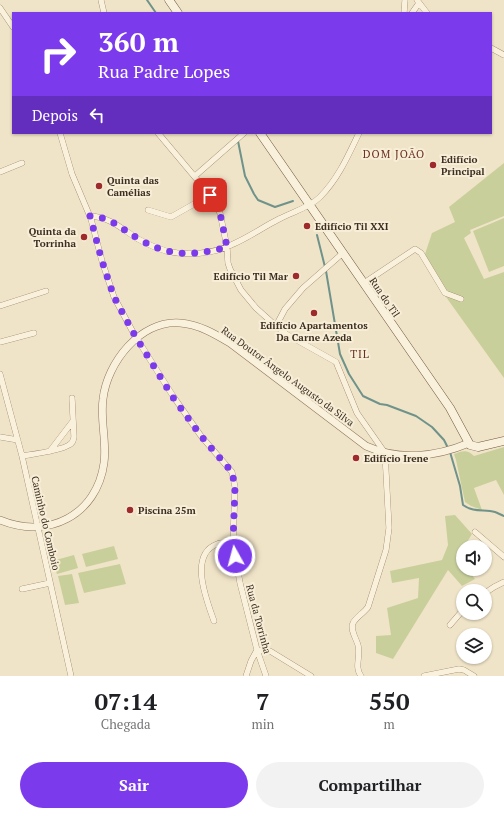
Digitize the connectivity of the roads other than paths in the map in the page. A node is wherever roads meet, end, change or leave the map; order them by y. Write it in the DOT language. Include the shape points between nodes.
graph roads {
  1 [pos="101,0"];
  2 [pos="169,0"];
  3 [pos="406,0"];
  4 [pos="418,1"];
  5 [pos="0,8"];
  6 [pos="104,12"];
  7 [pos="177,12"];
  8 [pos="404,12"];
  9 [pos="412,12"];
  10 [pos="426,12"];
  11 [pos="12,26"];
  12 [pos="492,49"];
  13 [pos="504,55"];
  14 [pos="60,134"];
  15 [pos="159,134"];
  16 [pos="243,134"];
  17 [pos="261,134"];
  18 [pos="358,134"];
  19 [pos="22,164"];
  20 [pos="0,172"];
  21 [pos="195,176"];
  22 [pos="210,195"];
  23 [pos="310,204"];
  24 [pos="148,210"];
  25 [pos="90,216"];
  26 [pos="227,247"];
  27 [pos="343,253"];
  28 [pos="364,283"];
  29 [pos="46,291"];
  30 [pos="461,299"];
  31 [pos="0,306"];
  32 [pos="276,326"];
  33 [pos="34,333"];
  34 [pos="137,338"];
  35 [pos="0,342"];
  36 [pos="0,374"];
  37 [pos="72,398"];
  38 [pos="73,421"];
  39 [pos="0,437"];
  40 [pos="18,440"];
  41 [pos="504,441"];
  42 [pos="469,443"];
  43 [pos="50,450"];
  44 [pos="385,453"];
  45 [pos="22,456"];
  46 [pos="0,520"];
  47 [pos="38,527"];
  48 [pos="475,532"];
  49 [pos="233,543"];
  50 [pos="504,557"];
  51 [pos="504,582"];
  52 [pos="50,583"];
  53 [pos="492,588"];
  54 [pos="22,590"];
  55 [pos="456,618"];
  56 [pos="214,621"];
  57 [pos="450,625"];
  58 [pos="257,650"];
  59 [pos="71,676"];
  60 [pos="246,676"];
  61 [pos="266,676"];
  62 [pos="311,676"];
  63 [pos="361,676"];
  64 [pos="424,676"];
  65 [pos="474,676"];
  1 -- 6 [label="street"];
  2 -- 7 [label="main road"];
  3 -- 8 [label="street"];
  4 -- 9 [label="street"];
  4 -- 10 [label="street"];
  5 -- 11 [label="street"];
  12 -- 13 [label="street"];
  14 -- 25 [label="street, Rua da Torrinha" via="72,174"];
  15 -- 21 [label="street"];
  16 -- 21 [label="street"];
  17 -- 23 [label="main road, Rua do Til"];
  18 -- 23 [label="street" via="330,186"];
  19 -- 20 [label="street"];
  21 -- 22 [label="street"];
  22 -- 24 [label="street" via="171,217"];
  22 -- 26 [label="street" via="220,213"];
  23 -- 26 [label="street"];
  23 -- 27 [label="main road, Rua do Til"];
  25 -- 26 [label="street" via="112,221 139,239 167,251 192,254"];
  25 -- 34 [label="street, Rua da Torrinha" via="114,297"];
  26 -- 32 [label="street" via="230,269 241,290"];
  27 -- 28 [label="main road, Rua do Til"];
  27 -- 32 [label="street" via="303,288 285,309"];
  28 -- 30 [label="street" via="415,249 421,253 445,293"];
  28 -- 42 [label="main road, Rua do Til" via="450,408"];
  29 -- 31 [label="street"];
  32 -- 44 [label="street" via="336,362 357,413"];
  33 -- 35 [label="street"];
  34 -- 44 [label="street, Rua Doutor Ângelo Augusto da Silva" via="147,331 167,324 180,323 211,332 230,343 366,446"];
  34 -- 47 [label="street, Rua Doutor Ângelo Augusto da Silva" via="114,365 107,382 103,399 104,462 96,490 82,509 72,517"];
  34 -- 49 [label="street, Rua da Torrinha" via="172,396 201,436 232,472 235,487"];
  36 -- 40 [label="street, Caminho do Comboio"];
  37 -- 38 [label="street"];
  38 -- 43 [label="street"];
  38 -- 43 [label="street" via="73,441 70,445"];
  39 -- 40 [label="street"];
  40 -- 45 [label="street, Caminho do Comboio"];
  41 -- 42 [label="main road" via="478,448"];
  42 -- 44 [label="street, Rua Doutor Ângelo Augusto da Silva" via="442,453 422,456"];
  43 -- 45 [label="street"];
  44 -- 63 [label="street" via="388,528 386,550 368,607 352,625 358,645 357,669"];
  45 -- 47 [label="street, Caminho do Comboio"];
  46 -- 47 [label="street, Rua Doutor Ângelo Augusto da Silva"];
  47 -- 52 [label="street, Caminho do Comboio"];
  48 -- 50 [label="street"];
  49 -- 56 [label="street" via="218,543 212,546 202,562 201,579"];
  49 -- 58 [label="street, Rua da Torrinha"];
  51 -- 53 [label="street"];
  52 -- 54 [label="street"];
  52 -- 59 [label="street, Caminho do Comboio"];
  55 -- 57 [label="street"];
  58 -- 60 [label="street"];
  58 -- 61 [label="street, Rua da Torrinha"];
  58 -- 62 [label="street" via="270,651"];
  64 -- 65 [label="street" via="459,669"];
}
